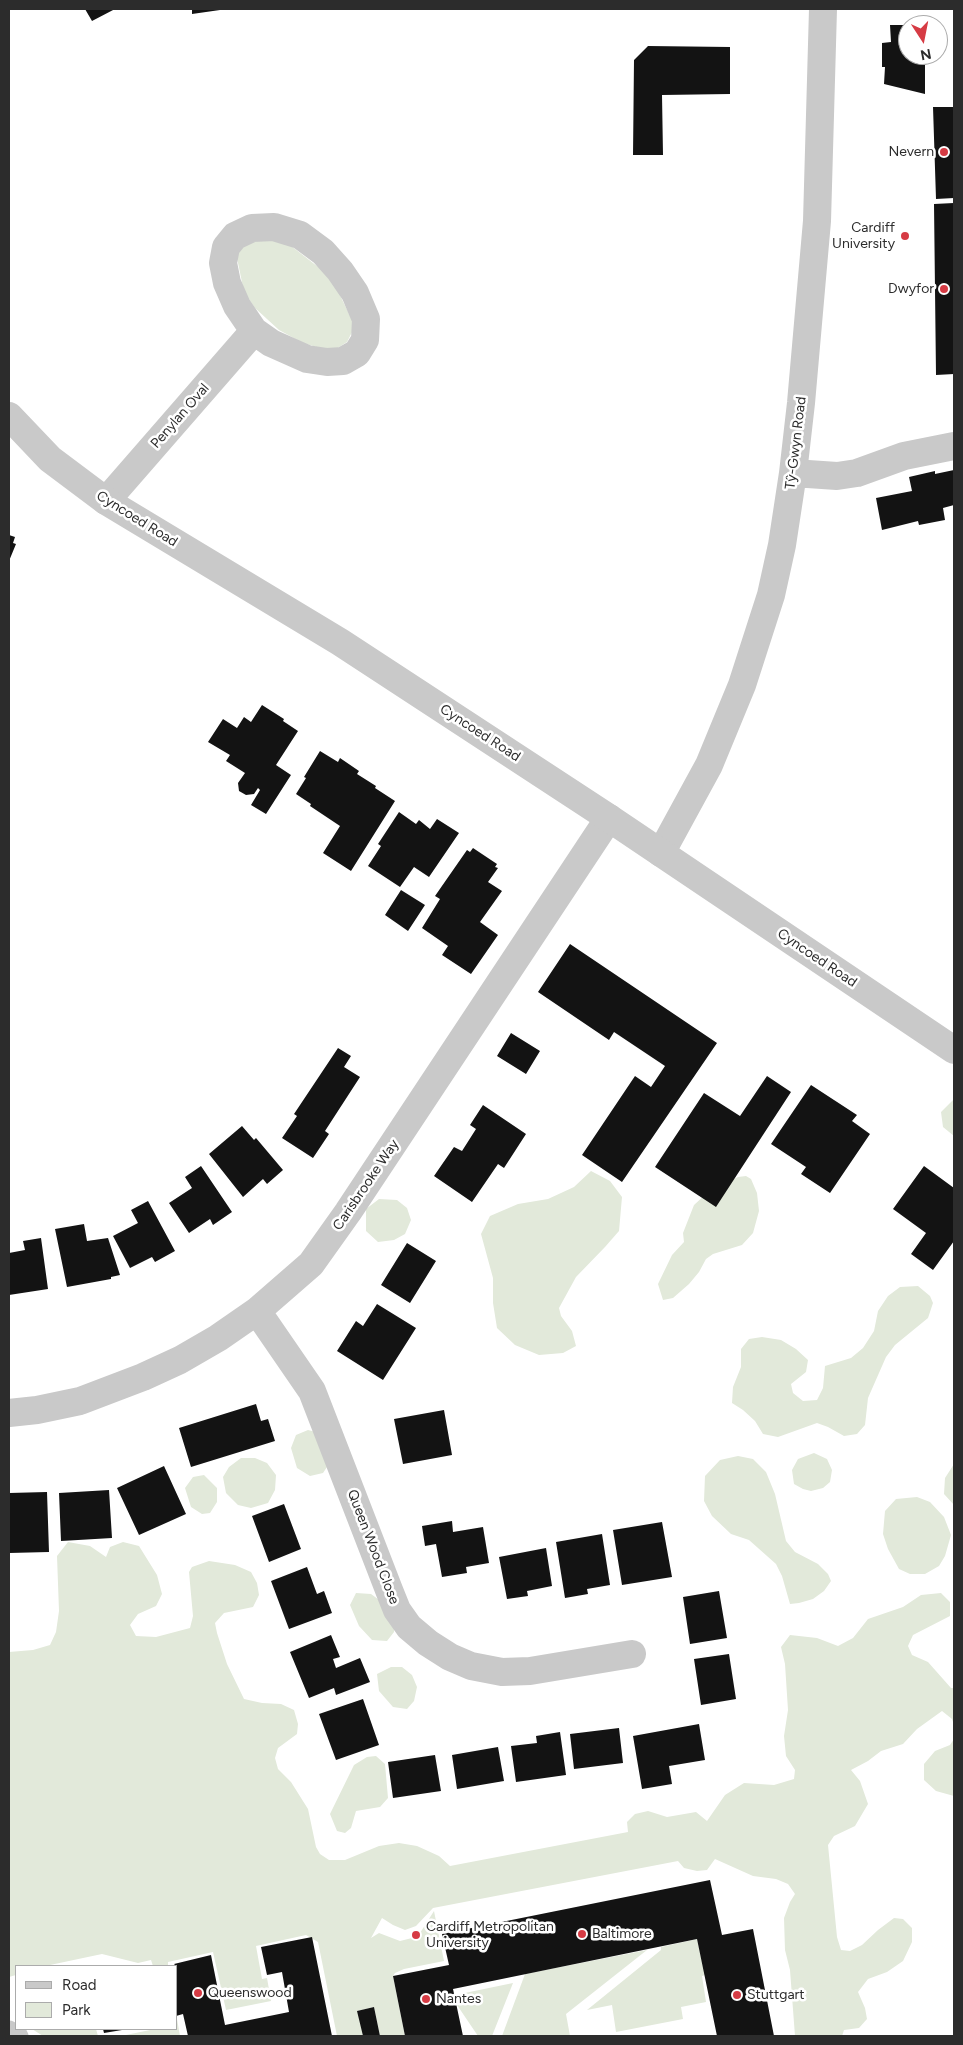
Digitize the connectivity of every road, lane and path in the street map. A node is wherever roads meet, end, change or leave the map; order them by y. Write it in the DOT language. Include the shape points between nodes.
graph roads {
  1 [pos="823,9"];
  2 [pos="254,331"];
  3 [pos="9,416"];
  4 [pos="954,446"];
  5 [pos="793,473"];
  6 [pos="106,501"];
  7 [pos="609,818"];
  8 [pos="661,853"];
  9 [pos="954,1050"];
  10 [pos="257,1311"];
  11 [pos="9,1412"];
  12 [pos="632,1654"];
  13 [pos="9,2030"];
  14 [pos="19,2036"];
  1 -- 5 [label="street, Tŷ-Gwyn Road" via="817,221"];
  2 -- 2 [label="street" via="271,343 306,359 343,362 357,353 366,340 366,319 355,293 323,252 300,235 274,227 252,228 235,236 226,247 223,264 227,284 237,306"];
  2 -- 6 [label="street, Penylan Oval"];
  3 -- 6 [label="street, Cyncoed Road" via="50,459"];
  4 -- 5 [label="street" via="904,456 857,473 837,476"];
  5 -- 8 [label="street, Tŷ-Gwyn Road" via="771,594 742,685 709,765"];
  6 -- 7 [label="street, Cyncoed Road" via="340,642"];
  7 -- 8 [label="street, Cyncoed Road"];
  7 -- 10 [label="street, Carisbrooke Way" via="327,1243 311,1264"];
  8 -- 9 [label="street, Cyncoed Road"];
  10 -- 11 [label="street, Carisbrooke Way" via="202,1347 135,1380 80,1401"];
  10 -- 12 [label="street, Queen Wood Close" via="312,1391 397,1610 409,1627 450,1657 471,1666 502,1672 530,1671"];
  13 -- 14 [label="lane"];
}
